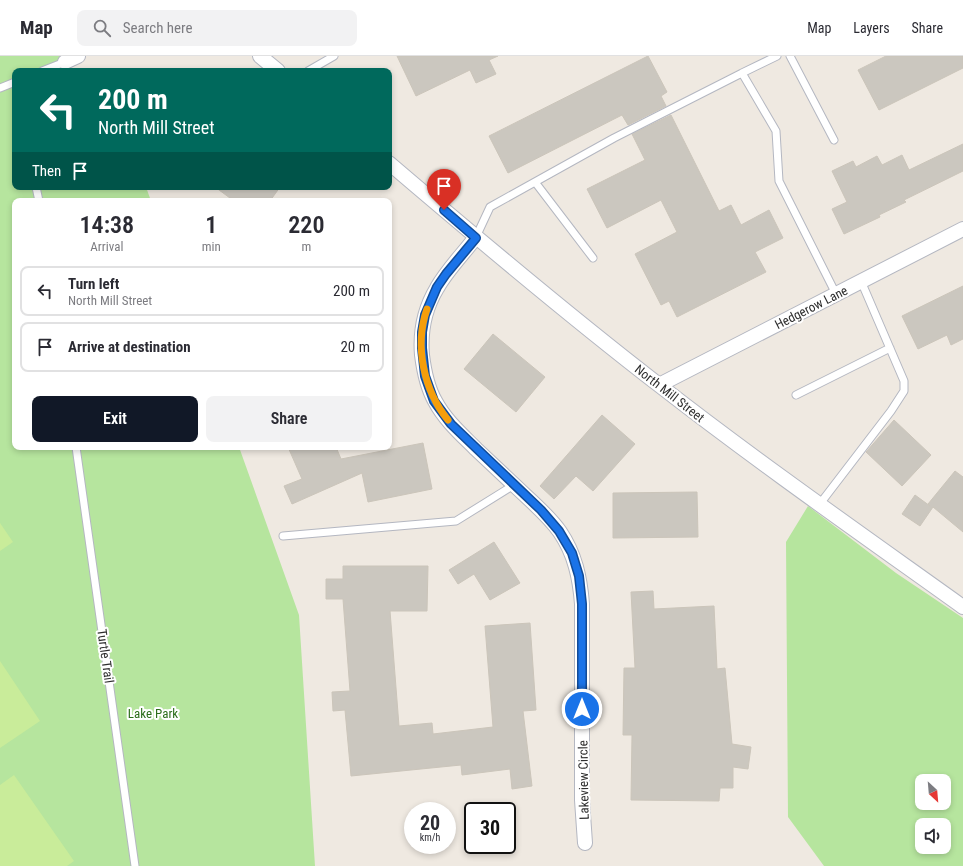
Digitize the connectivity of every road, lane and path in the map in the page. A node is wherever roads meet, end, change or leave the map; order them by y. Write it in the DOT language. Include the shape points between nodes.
graph roads {
  1 [pos="260,56"];
  2 [pos="334,56"];
  3 [pos="777,56"];
  4 [pos="790,56"];
  5 [pos="74,58"];
  6 [pos="321,59"];
  7 [pos="49,68"];
  8 [pos="274,68"];
  9 [pos="311,68"];
  10 [pos="742,73"];
  11 [pos="12,83"];
  12 [pos="0,88"];
  13 [pos="834,140"];
  14 [pos="392,166"];
  15 [pos="535,182"];
  16 [pos="963,229"];
  17 [pos="476,238"];
  18 [pos="593,258"];
  19 [pos="861,281"];
  20 [pos="836,294"];
  21 [pos="890,348"];
  22 [pos="659,385"];
  23 [pos="796,395"];
  24 [pos="76,450"];
  25 [pos="514,485"];
  26 [pos="819,505"];
  27 [pos="283,536"];
  28 [pos="963,607"];
  29 [pos="585,843"];
  30 [pos="135,866"];
  1 -- 8 [label="street"];
  2 -- 6 [label="lane"];
  3 -- 10 [label="lane"];
  4 -- 13 [label="lane"];
  5 -- 7 [label="lane"];
  6 -- 9 [label="lane"];
  10 -- 15 [label="lane" via="614,138"];
  10 -- 20 [label="lane" via="776,131 778,181"];
  11 -- 12 [label="lane"];
  14 -- 17 [label="street, North Mill Street"];
  15 -- 17 [label="lane" via="490,207"];
  15 -- 18 [label="lane"];
  16 -- 19 [label="street, Hedgerow Lane"];
  17 -- 22 [label="street, North Mill Street"];
  17 -- 25 [label="street, Lakeview Circle" via="446,274 431,300 422,332 423,363 429,388 442,413"];
  19 -- 20 [label="street, Hedgerow Lane"];
  19 -- 21 [label="lane"];
  20 -- 22 [label="street, Hedgerow Lane"];
  21 -- 23 [label="lane"];
  21 -- 26 [label="lane" via="904,381 904,391 891,412"];
  22 -- 26 [label="street, North Mill Street"];
  24 -- 30 [label="lane, Turtle Trail"];
  25 -- 27 [label="lane" via="456,521"];
  25 -- 29 [label="street, Lakeview Circle" via="559,531 572,553 579,576 582,604 582,800"];
  26 -- 28 [label="street, North Mill Street"];
}
